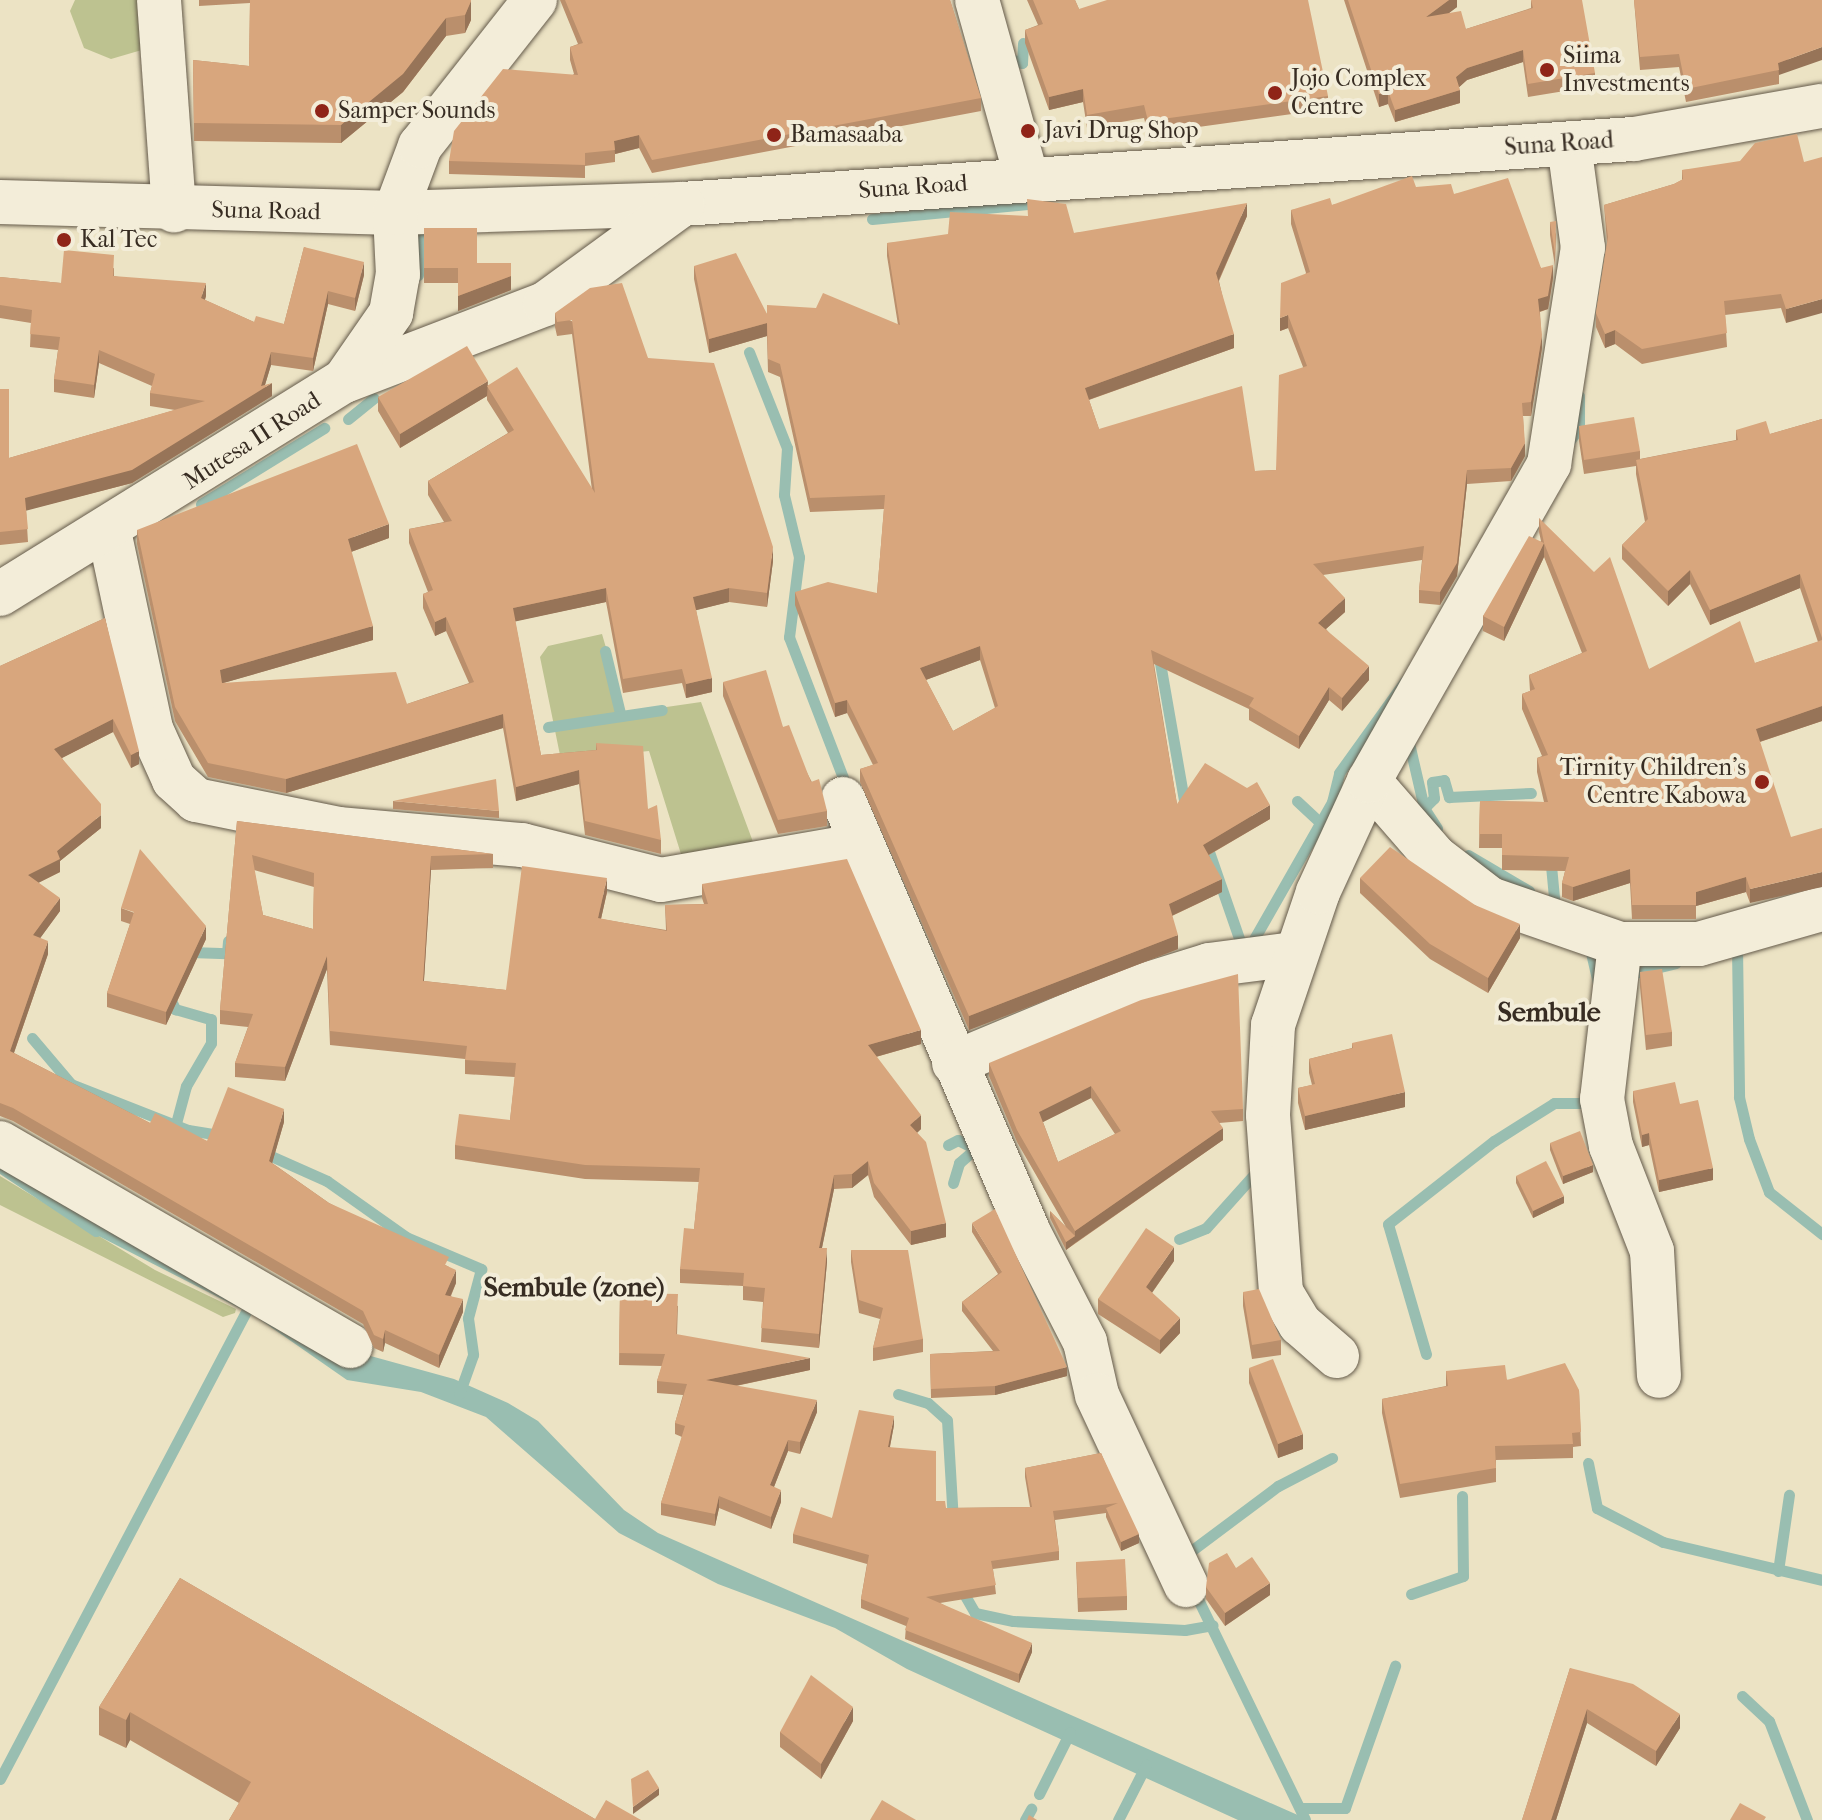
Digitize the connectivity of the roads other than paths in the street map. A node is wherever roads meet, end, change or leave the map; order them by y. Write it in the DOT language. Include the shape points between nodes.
graph roads {
  1 [pos="159,0"];
  2 [pos="977,0"];
  3 [pos="522,6"];
  4 [pos="1822,106"];
  5 [pos="1569,145"];
  6 [pos="1027,179"];
  7 [pos="0,202"];
  8 [pos="682,204"];
  9 [pos="174,210"];
  10 [pos="395,213"];
  11 [pos="344,381"];
  12 [pos="109,531"];
  13 [pos="0,594"];
  14 [pos="1369,781"];
  15 [pos="843,799"];
  16 [pos="862,845"];
  17 [pos="1822,909"];
  18 [pos="1620,944"];
  19 [pos="1295,954"];
  20 [pos="954,1063"];
  21 [pos="0,1143"];
  22 [pos="350,1346"];
  23 [pos="1337,1356"];
  24 [pos="1659,1376"];
  25 [pos="1186,1585"];
  1 -- 9 [label="street"];
  2 -- 6 [label="street"];
  3 -- 10 [label="street" via="433,123"];
  4 -- 5 [label="street, Suna Road"];
  5 -- 6 [label="street, Suna Road"];
  5 -- 14 [label="street" via="1583,248 1549,464"];
  6 -- 8 [label="street, Suna Road"];
  7 -- 9 [label="street, Suna Road"];
  8 -- 10 [label="street, Suna Road"];
  8 -- 11 [label="street" via="545,304"];
  9 -- 10 [label="street, Suna Road"];
  10 -- 11 [label="street, Mutesa II Road" via="398,275 391,313"];
  11 -- 12 [label="street, Mutesa II Road"];
  12 -- 13 [label="street, Mutesa II Road"];
  12 -- 16 [label="street" via="151,729 174,780 196,800 324,827 522,845 661,880"];
  14 -- 18 [label="street" via="1435,857 1490,899"];
  14 -- 19 [label="street"];
  15 -- 16 [label="street"];
  16 -- 20 [label="street"];
  17 -- 18 [label="street" via="1699,944"];
  18 -- 24 [label="street" via="1602,1099 1611,1146 1652,1251"];
  19 -- 20 [label="street" via="1209,965 1132,989"];
  19 -- 23 [label="street" via="1268,1060 1278,1271 1291,1312"];
  20 -- 25 [label="street" via="1085,1342 1097,1395"];
  21 -- 22 [label="street"];
}
